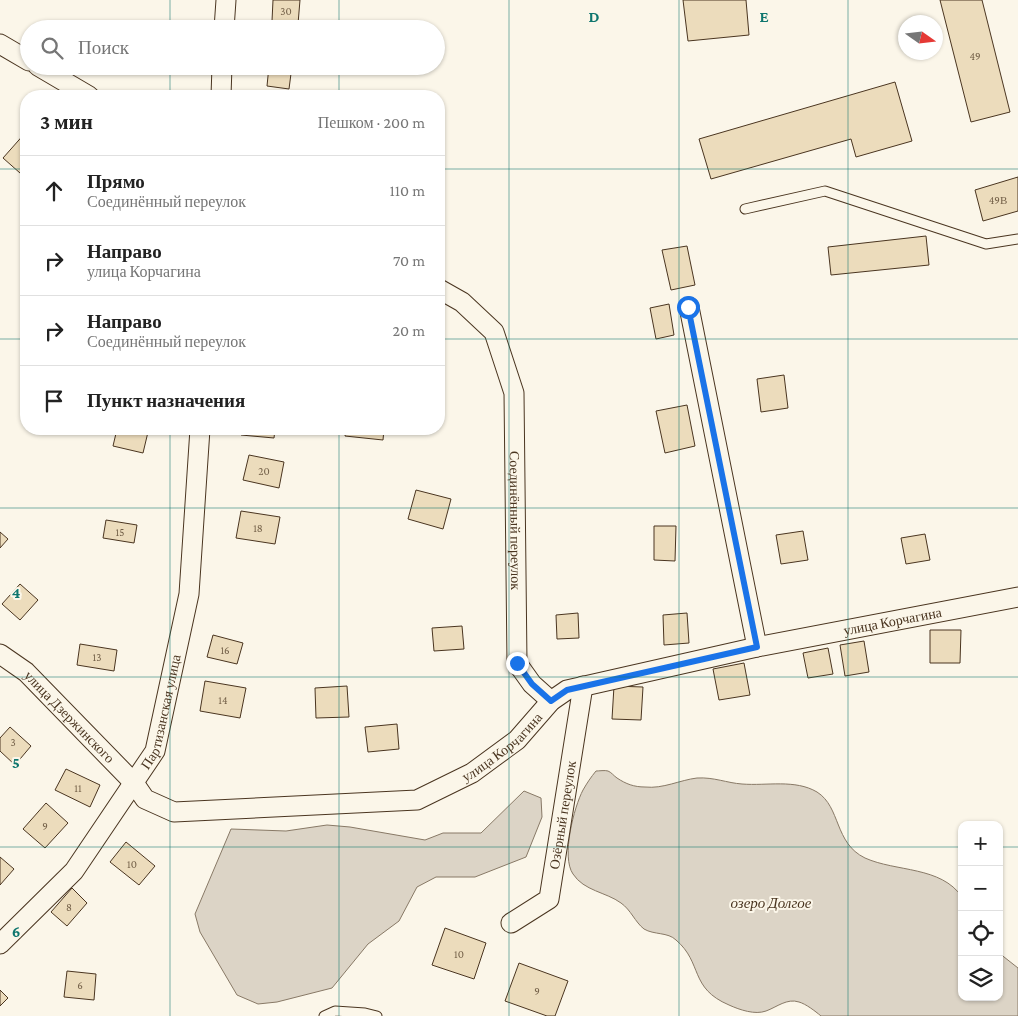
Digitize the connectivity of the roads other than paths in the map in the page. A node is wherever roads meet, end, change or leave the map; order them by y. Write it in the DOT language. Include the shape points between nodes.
graph roads {
  1 [pos="226,0"];
  2 [pos="225,20"];
  3 [pos="0,44"];
  4 [pos="20,56"];
  5 [pos="53,75"];
  6 [pos="222,75"];
  7 [pos="79,90"];
  8 [pos="221,90"];
  9 [pos="745,209"];
  10 [pos="1018,239"];
  11 [pos="445,292"];
  12 [pos="688,307"];
  13 [pos="200,435"];
  14 [pos="1018,598"];
  15 [pos="757,647"];
  16 [pos="0,654"];
  17 [pos="583,686"];
  18 [pos="551,701"];
  19 [pos="134,783"];
  20 [pos="511,923"];
  21 [pos="0,944"];
  22 [pos="324,1016"];
  23 [pos="376,1016"];
  1 -- 2 [label="street"];
  3 -- 4 [label="street"];
  5 -- 7 [label="street"];
  6 -- 8 [label="street"];
  9 -- 10 [label="lane" via="826,192 986,244"];
  11 -- 18 [label="street, Соединённый переулок" via="462,302 494,332 514,393 517,663 532,684"];
  12 -- 15 [label="street"];
  13 -- 19 [label="street, Партизанская улица" via="189,594 156,751"];
  14 -- 15 [label="street, улица Корчагина"];
  15 -- 17 [label="street, улица Корчагина"];
  16 -- 19 [label="street, улица Дзержинского" via="26,672"];
  17 -- 18 [label="street, улица Корчагина" via="567,690"];
  17 -- 20 [label="street, Озёрный переулок" via="549,899"];
  18 -- 19 [label="street, улица Корчагина" via="516,740 472,774 418,800 174,812 145,799"];
  19 -- 21 [label="street, Партизанская улица" via="74,871"];
  22 -- 23 [label="lane" via="335,1011"];
}
